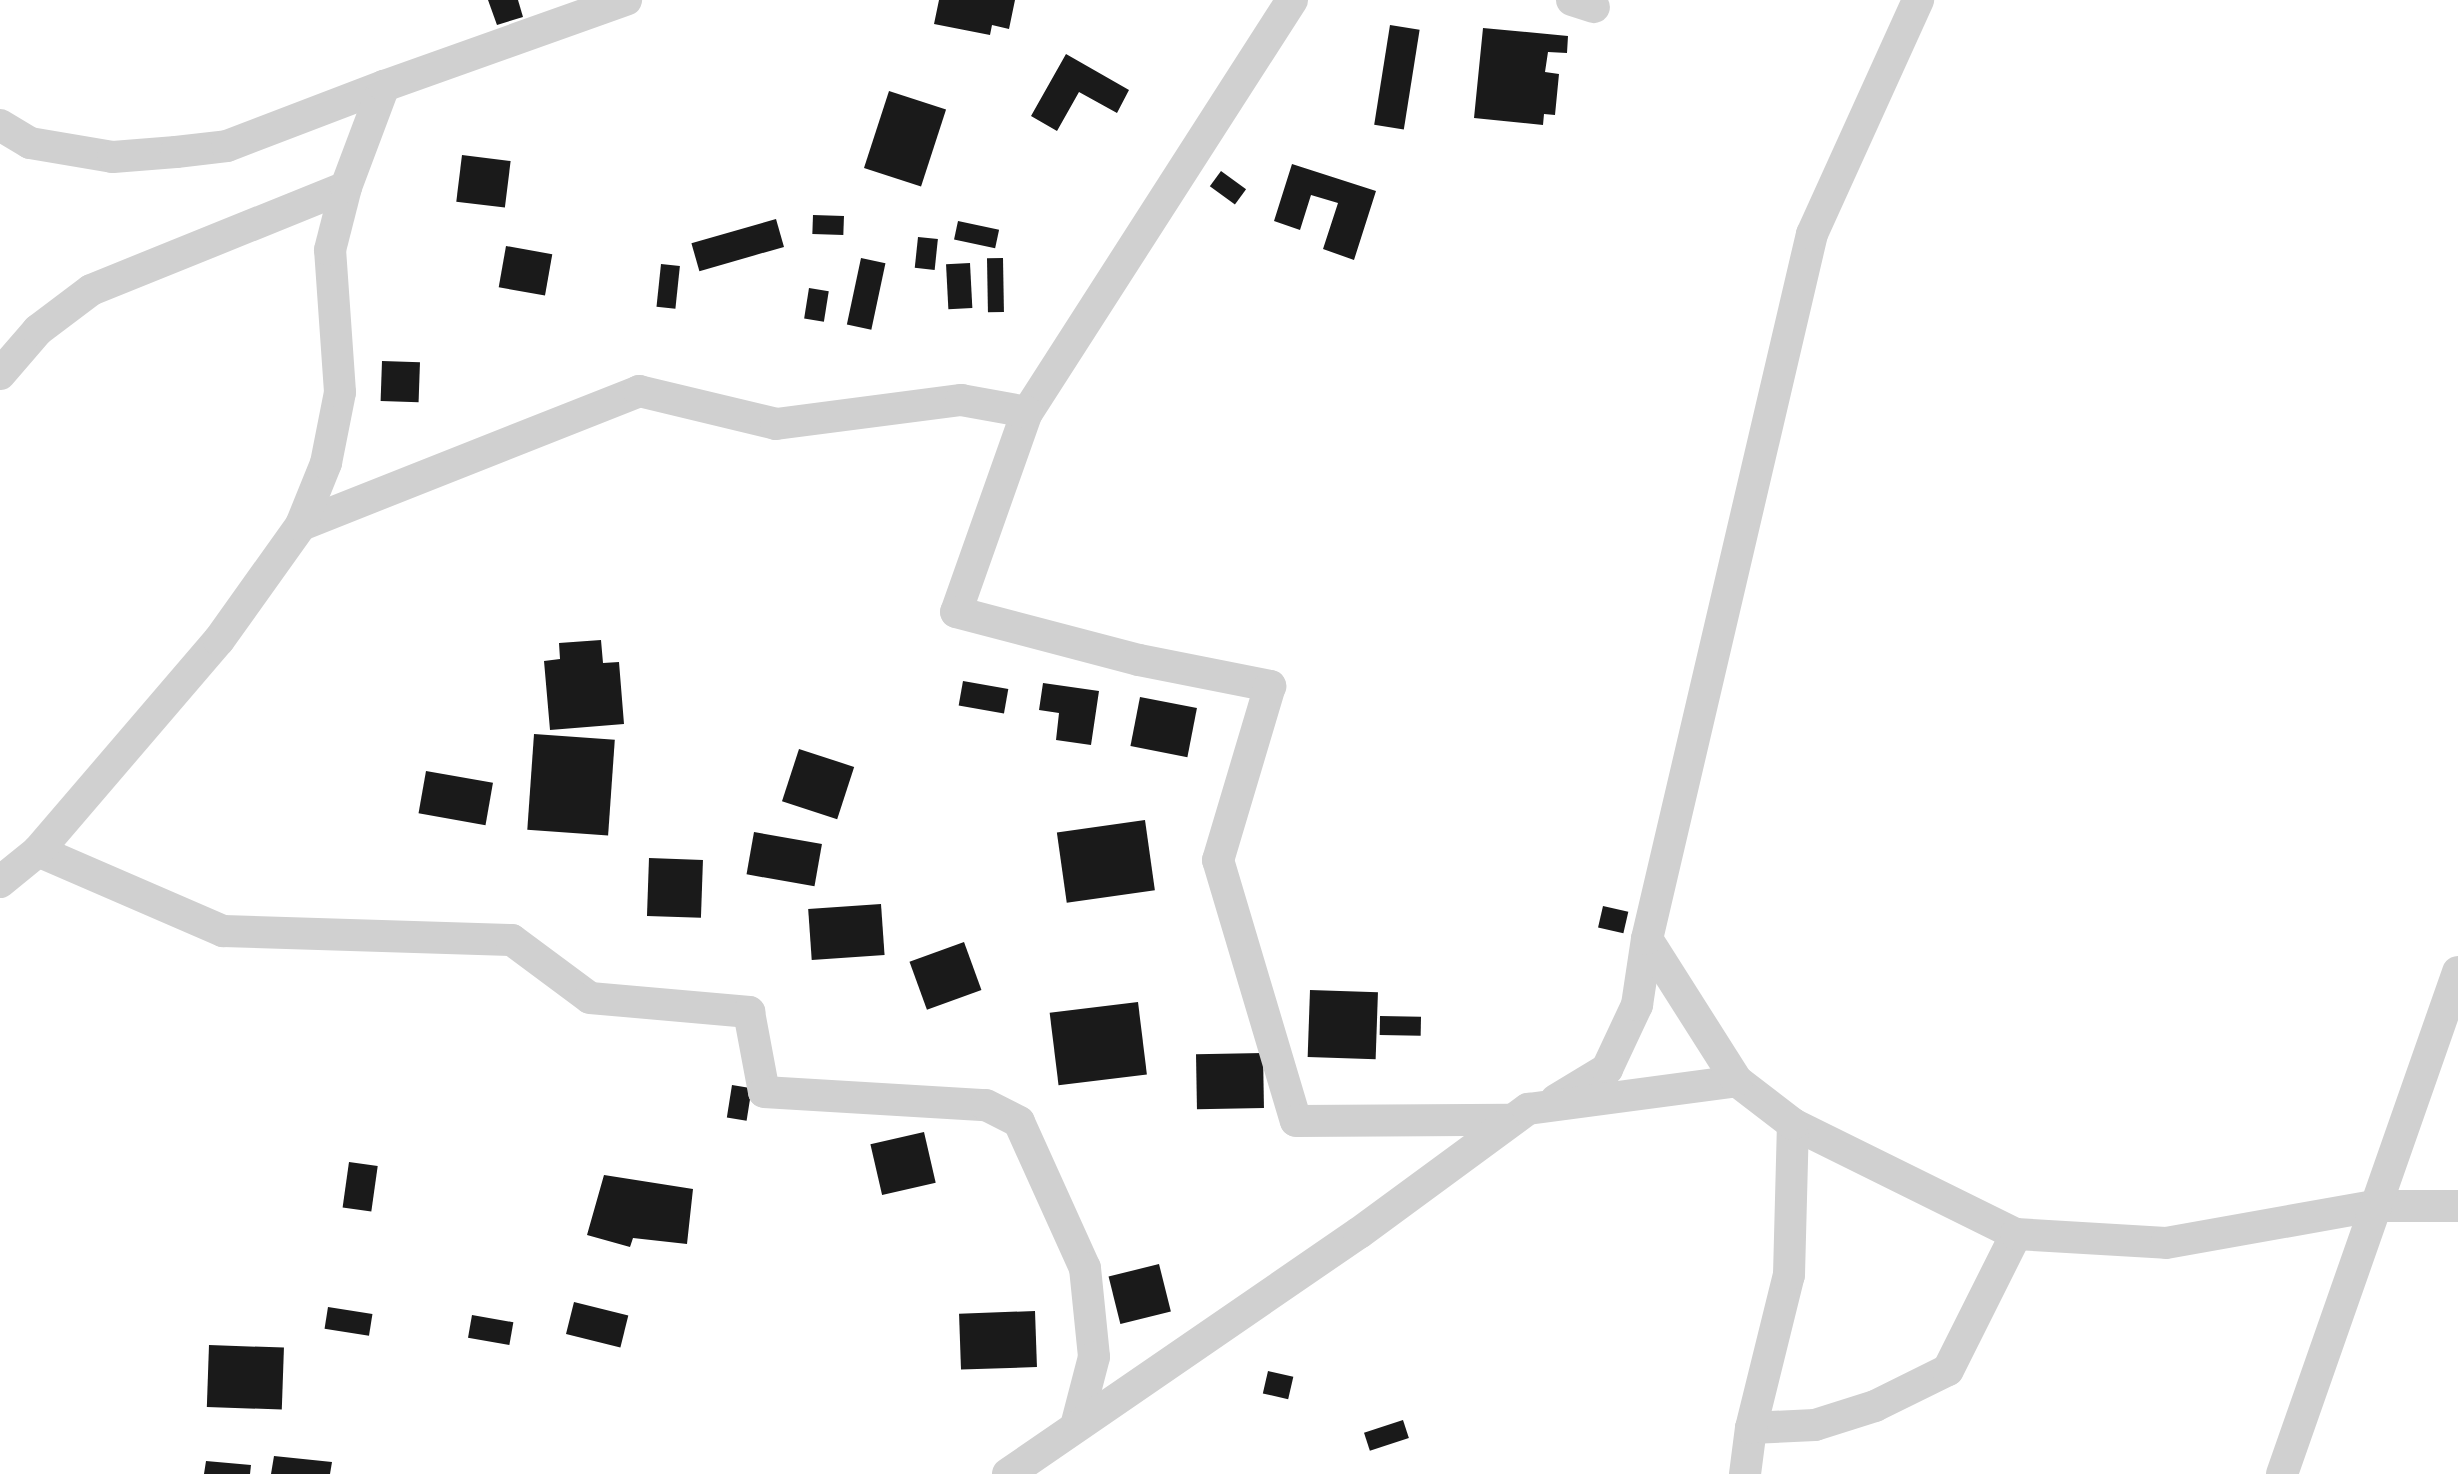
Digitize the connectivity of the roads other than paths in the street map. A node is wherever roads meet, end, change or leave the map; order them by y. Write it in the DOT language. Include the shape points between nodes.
graph roads {
  1 [pos="626,0"];
  2 [pos="1292,0"];
  3 [pos="1918,0"];
  4 [pos="384,86"];
  5 [pos="0,125"];
  6 [pos="346,187"];
  7 [pos="0,374"];
  8 [pos="1027,412"];
  9 [pos="301,525"];
  10 [pos="38,851"];
  11 [pos="0,882"];
  12 [pos="1647,939"];
  13 [pos="2458,972"];
  14 [pos="1737,1081"];
  15 [pos="1546,1106"];
  16 [pos="1512,1120"];
  17 [pos="1793,1124"];
  18 [pos="2374,1206"];
  19 [pos="2458,1206"];
  20 [pos="2016,1234"];
  21 [pos="1076,1426"];
  22 [pos="1751,1428"];
  23 [pos="1008,1474"];
  24 [pos="1745,1474"];
  25 [pos="2282,1474"];
  1 -- 4 [label="street"];
  2 -- 8 [label="street"];
  3 -- 12 [label="street" via="1812,234"];
  4 -- 5 [label="street" via="227,146 176,152 113,157 30,143"];
  4 -- 6 [label="street"];
  6 -- 7 [label="street" via="91,290 38,330"];
  6 -- 9 [label="street" via="330,250 340,392 326,463"];
  8 -- 9 [label="street" via="961,400 776,424 639,391"];
  8 -- 16 [label="street" via="956,612 1139,660 1270,686 1218,860 1296,1121"];
  9 -- 10 [label="street" via="219,640"];
  10 -- 11 [label="street"];
  10 -- 21 [label="street" via="223,931 512,940 590,998 749,1012 764,1092 986,1105 1019,1122 1085,1268 1094,1357"];
  12 -- 14 [label="street"];
  12 -- 15 [label="street" via="1637,1005 1607,1069"];
  13 -- 18 [label="street"];
  14 -- 15 [label="street"];
  14 -- 17 [label="street"];
  15 -- 16 [label="street" via="1528,1109"];
  16 -- 21 [label="street" via="1359,1233"];
  17 -- 20 [label="street"];
  17 -- 22 [label="street" via="1789,1275"];
  18 -- 19 [label="street"];
  18 -- 20 [label="street" via="2166,1243"];
  18 -- 25 [label="street"];
  20 -- 22 [label="street" via="1948,1370 1875,1406 1815,1425"];
  21 -- 23 [label="street"];
  22 -- 24 [label="street"];
}
